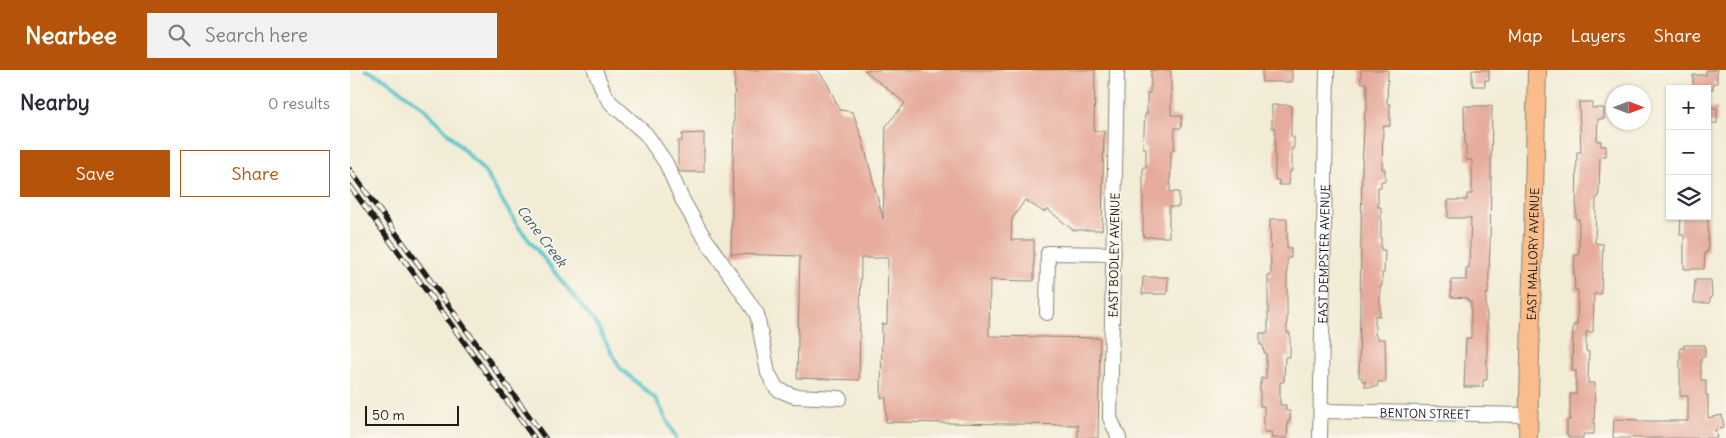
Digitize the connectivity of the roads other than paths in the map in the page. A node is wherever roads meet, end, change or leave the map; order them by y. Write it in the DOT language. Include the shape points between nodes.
graph roads {
  1 [pos="595,70"];
  2 [pos="1117,70"];
  3 [pos="1327,70"];
  4 [pos="1537,70"];
  5 [pos="1114,254"];
  6 [pos="1046,313"];
  7 [pos="840,398"];
  8 [pos="1321,411"];
  9 [pos="1528,415"];
  10 [pos="1119,438"];
  11 [pos="1320,438"];
  12 [pos="1528,438"];
  1 -- 7 [label="street" via="611,103 646,134 666,163 700,231 757,314 768,373 778,389 794,396"];
  2 -- 5 [label="street, EAST BODLEY AVENUE"];
  3 -- 8 [label="street, EAST DEMPSTER AVENUE"];
  4 -- 9 [label="main road, EAST MALLORY AVENUE"];
  5 -- 6 [label="street" via="1048,253"];
  5 -- 10 [label="street, EAST BODLEY AVENUE" via="1110,418"];
  8 -- 9 [label="street, BENTON STREET"];
  8 -- 11 [label="street, EAST DEMPSTER AVENUE"];
  9 -- 12 [label="main road, EAST MALLORY AVENUE"];
}
